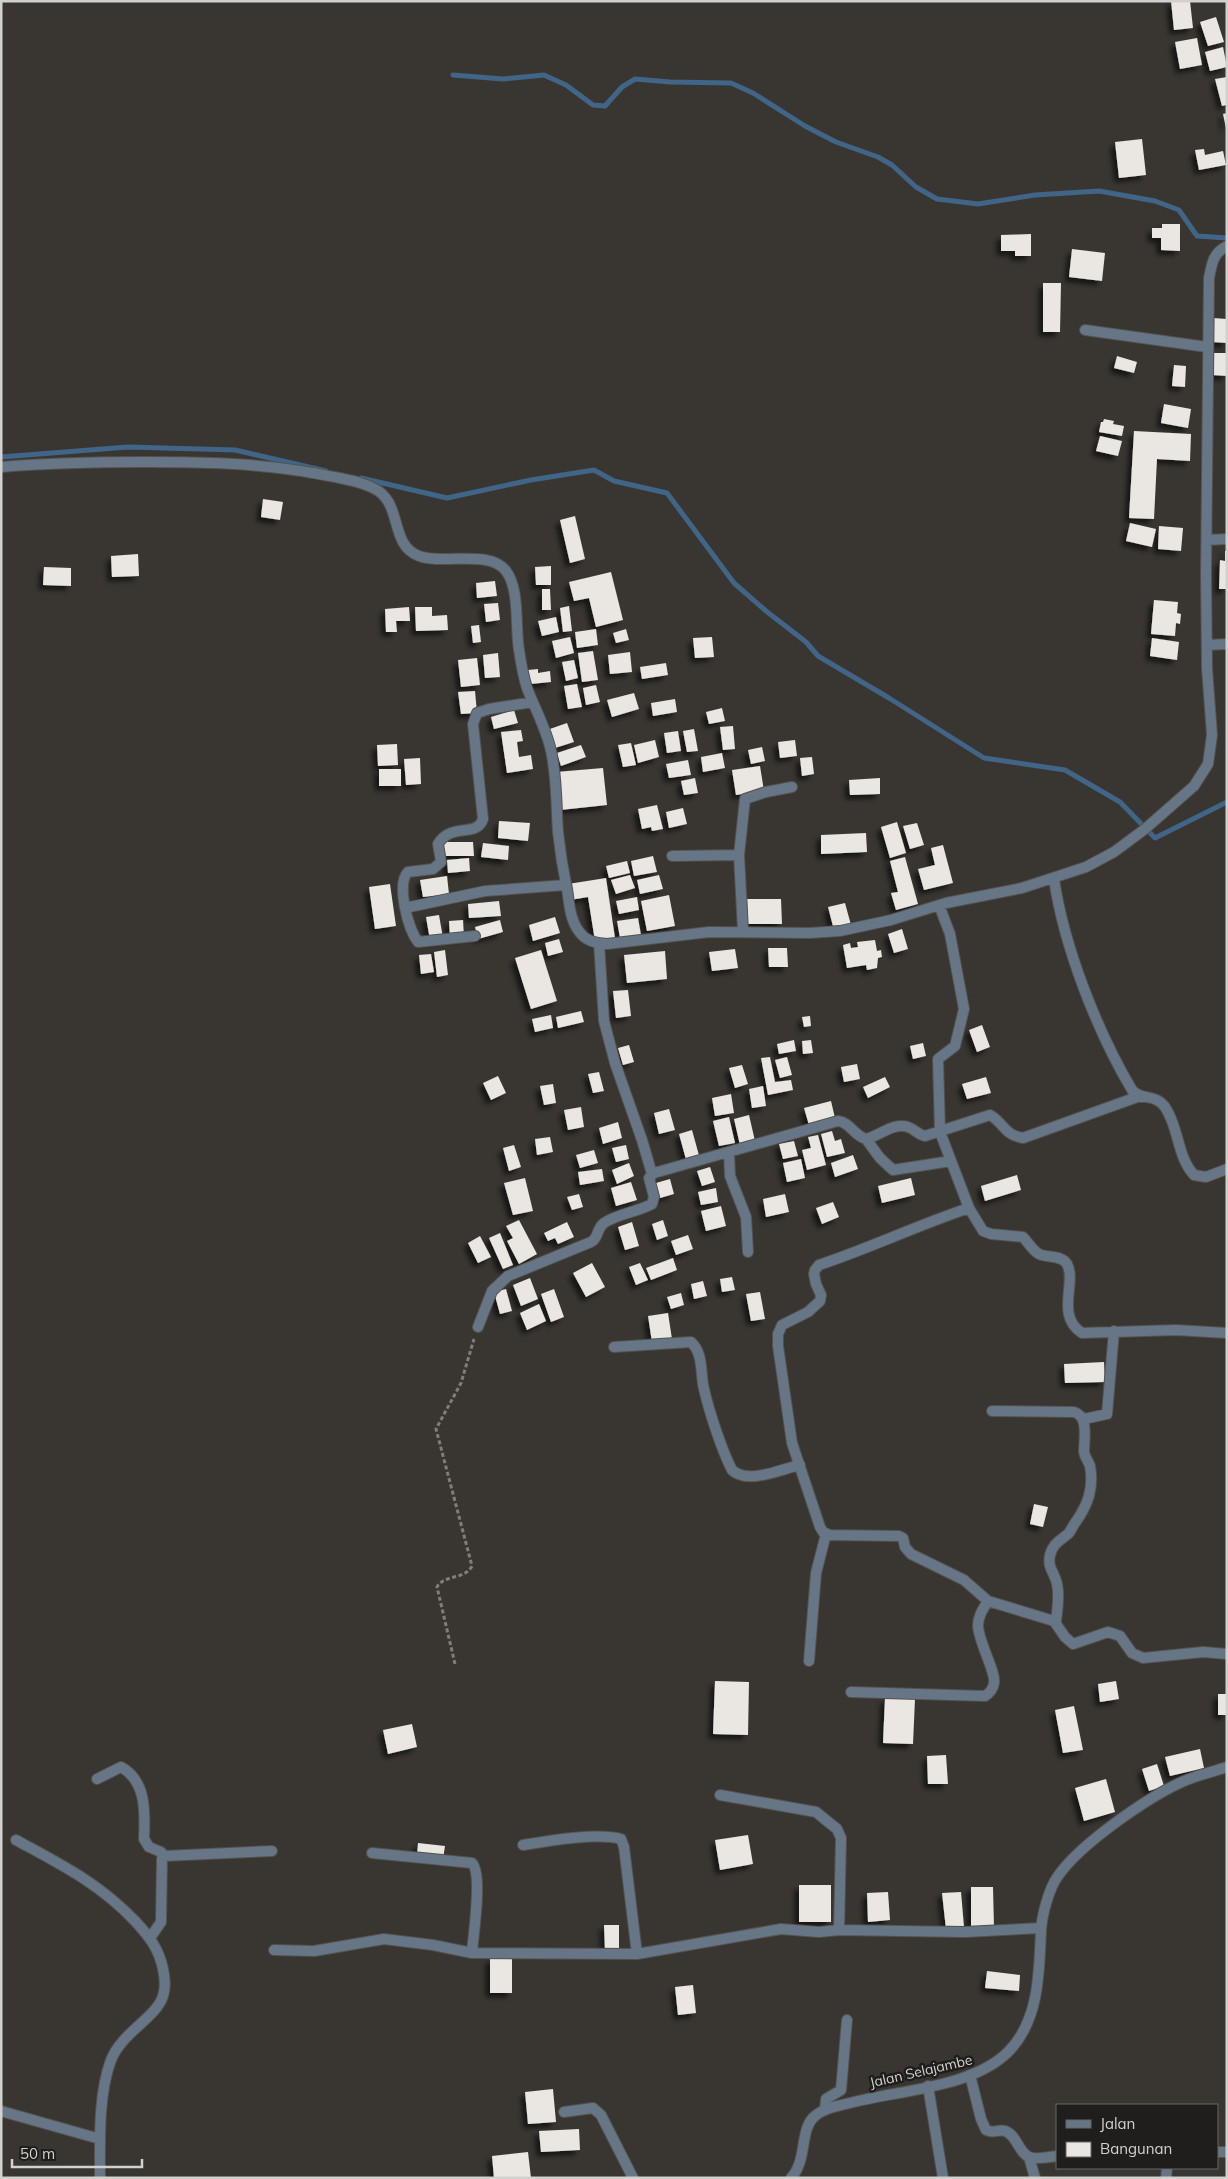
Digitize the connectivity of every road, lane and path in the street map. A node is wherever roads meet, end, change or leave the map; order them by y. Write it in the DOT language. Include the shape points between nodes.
graph roads {
  1 [pos="1227,246"];
  2 [pos="1085,330"];
  3 [pos="1207,347"];
  4 [pos="1,467"];
  5 [pos="1227,539"];
  6 [pos="1206,540"];
  7 [pos="1227,644"];
  8 [pos="1207,645"];
  9 [pos="533,702"];
  10 [pos="792,787"];
  11 [pos="739,855"];
  12 [pos="672,856"];
  13 [pos="1054,879"];
  14 [pos="566,885"];
  15 [pos="939,905"];
  16 [pos="405,908"];
  17 [pos="743,931"];
  18 [pos="475,936"];
  19 [pos="599,943"];
  20 [pos="1140,1096"];
  21 [pos="940,1132"];
  22 [pos="866,1139"];
  23 [pos="729,1152"];
  24 [pos="951,1161"];
  25 [pos="1227,1168"];
  26 [pos="652,1174"];
  27 [pos="969,1208"];
  28 [pos="748,1252"];
  29 [pos="478,1327"];
  30 [pos="1114,1331"];
  31 [pos="1227,1332"];
  32 [pos="614,1347"];
  33 [pos="992,1411"];
  34 [pos="1084,1418"];
  35 [pos="800,1465"];
  36 [pos="826,1534"];
  37 [pos="988,1601"];
  38 [pos="1056,1622"];
  39 [pos="1227,1654"];
  40 [pos="809,1661"];
  41 [pos="455,1664"];
  42 [pos="851,1692"];
  43 [pos="1227,1768"];
  44 [pos="97,1779"];
  45 [pos="720,1795"];
  46 [pos="16,1840"];
  47 [pos="523,1845"];
  48 [pos="272,1850"];
  49 [pos="372,1853"];
  50 [pos="164,1856"];
  51 [pos="1041,1928"];
  52 [pos="839,1930"];
  53 [pos="150,1938"];
  54 [pos="274,1950"];
  55 [pos="472,1953"];
  56 [pos="637,1954"];
  57 [pos="847,2020"];
  58 [pos="970,2075"];
  59 [pos="928,2086"];
  60 [pos="1,2110"];
  61 [pos="824,2110"];
  62 [pos="564,2112"];
  63 [pos="100,2139"];
  64 [pos="1056,2156"];
  65 [pos="1029,2157"];
  66 [pos="100,2178"];
  67 [pos="633,2178"];
  68 [pos="791,2178"];
  69 [pos="944,2178"];
  70 [pos="1034,2178"];
  1 -- 3 [label="street" via="1216,254 1209,278"];
  2 -- 3 [label="street"];
  3 -- 6 [label="street"];
  4 -- 9 [label="street" via="75,462 224,462 296,470 373,488 392,505 403,545 413,553 433,559 491,560 505,568 515,594 516,634 525,681"];
  5 -- 6 [label="street"];
  6 -- 8 [label="street"];
  7 -- 8 [label="street"];
  8 -- 13 [label="street" via="1211,744 1208,764 1199,780 1175,804 1114,852"];
  9 -- 14 [label="street" via="546,732 554,767 558,832"];
  9 -- 16 [label="street" via="483,710 474,718 482,823 476,828 449,832 438,844 441,862 437,866 407,873 403,882"];
  10 -- 11 [label="street" via="745,799"];
  11 -- 12 [label="street"];
  11 -- 17 [label="street"];
  13 -- 15 [label="street"];
  13 -- 20 [label="street" via="1063,922 1093,1010 1130,1086"];
  14 -- 16 [label="street" via="485,891"];
  14 -- 19 [label="street" via="578,930 589,940"];
  15 -- 17 [label="street" via="840,931"];
  15 -- 21 [label="street" via="950,934 964,1008 955,1046 938,1059"];
  16 -- 18 [label="street" via="418,942"];
  17 -- 19 [label="street"];
  19 -- 26 [label="street" via="604,1021"];
  20 -- 21 [label="street" via="1030,1137 1008,1134 990,1115"];
  20 -- 25 [label="street" via="1156,1098 1166,1108 1186,1163 1194,1174 1206,1177"];
  21 -- 22 [label="street" via="925,1136 909,1127 899,1126"];
  21 -- 24 [label="street"];
  22 -- 23 [label="street" via="838,1120"];
  22 -- 24 [label="street" via="893,1170"];
  23 -- 26 [label="street"];
  23 -- 28 [label="street" via="730,1176 746,1217"];
  24 -- 27 [label="street"];
  26 -- 29 [label="street" via="649,1178 654,1197 652,1204 606,1222 591,1242 508,1276 492,1291"];
  27 -- 30 [label="street" via="983,1231 1019,1235 1038,1253 1066,1262 1069,1314 1077,1330 1082,1333"];
  27 -- 35 [label="street" via="816,1267 814,1274 820,1301 808,1312 786,1322 778,1334 792,1443"];
  29 -- 41 [label="path" via="461,1384 436,1429 472,1566 468,1572 437,1586"];
  30 -- 31 [label="street"];
  30 -- 34 [label="street" via="1107,1414"];
  32 -- 35 [label="street" via="690,1342 700,1358 704,1389 732,1470 742,1476 754,1476"];
  33 -- 34 [label="street" via="1074,1412"];
  34 -- 38 [label="street" via="1084,1452 1092,1486 1081,1516 1070,1532 1058,1540 1049,1557 1049,1566 1057,1583 1059,1607"];
  35 -- 36 [label="street" via="820,1527"];
  36 -- 37 [label="street" via="899,1536 912,1554 964,1580"];
  36 -- 40 [label="street" via="816,1573"];
  37 -- 38 [label="street"];
  37 -- 42 [label="street" via="978,1626 994,1680 985,1696"];
  38 -- 39 [label="street" via="1073,1644 1108,1632 1120,1636 1132,1653 1143,1658 1203,1652"];
  43 -- 51 [label="street, Jalan Selajambe" via="1184,1781 1155,1797 1086,1848 1054,1882"];
  44 -- 50 [label="street" via="121,1767 131,1774 143,1800 146,1844"];
  45 -- 52 [label="street" via="816,1812 837,1829 841,1838"];
  46 -- 53 [label="street" via="94,1884"];
  47 -- 56 [label="street" via="607,1836 620,1839 624,1847"];
  48 -- 50 [label="street"];
  49 -- 55 [label="street" via="475,1865 478,1881"];
  50 -- 53 [label="street" via="161,1922"];
  51 -- 52 [label="street" via="965,1932"];
  51 -- 58 [label="street, Jalan Selajambe" via="1040,1969 1028,2019 1008,2051 996,2062"];
  52 -- 56 [label="street" via="781,1929"];
  53 -- 63 [label="street" via="160,1958 165,1990 159,2004 128,2034 111,2061"];
  54 -- 55 [label="street" via="314,1951 384,1939"];
  55 -- 56 [label="street"];
  57 -- 61 [label="street" via="841,2090 826,2099"];
  58 -- 59 [label="street, Jalan Selajambe"];
  58 -- 65 [label="street" via="986,2130 1008,2133"];
  59 -- 61 [label="street, Jalan Selajambe"];
  59 -- 69 [label="street"];
  60 -- 63 [label="street"];
  61 -- 68 [label="street" via="810,2121 801,2163"];
  62 -- 67 [label="street" via="593,2108 600,2114"];
  63 -- 66 [label="street"];
  64 -- 65 [label="street"];
  65 -- 70 [label="street"];
}
